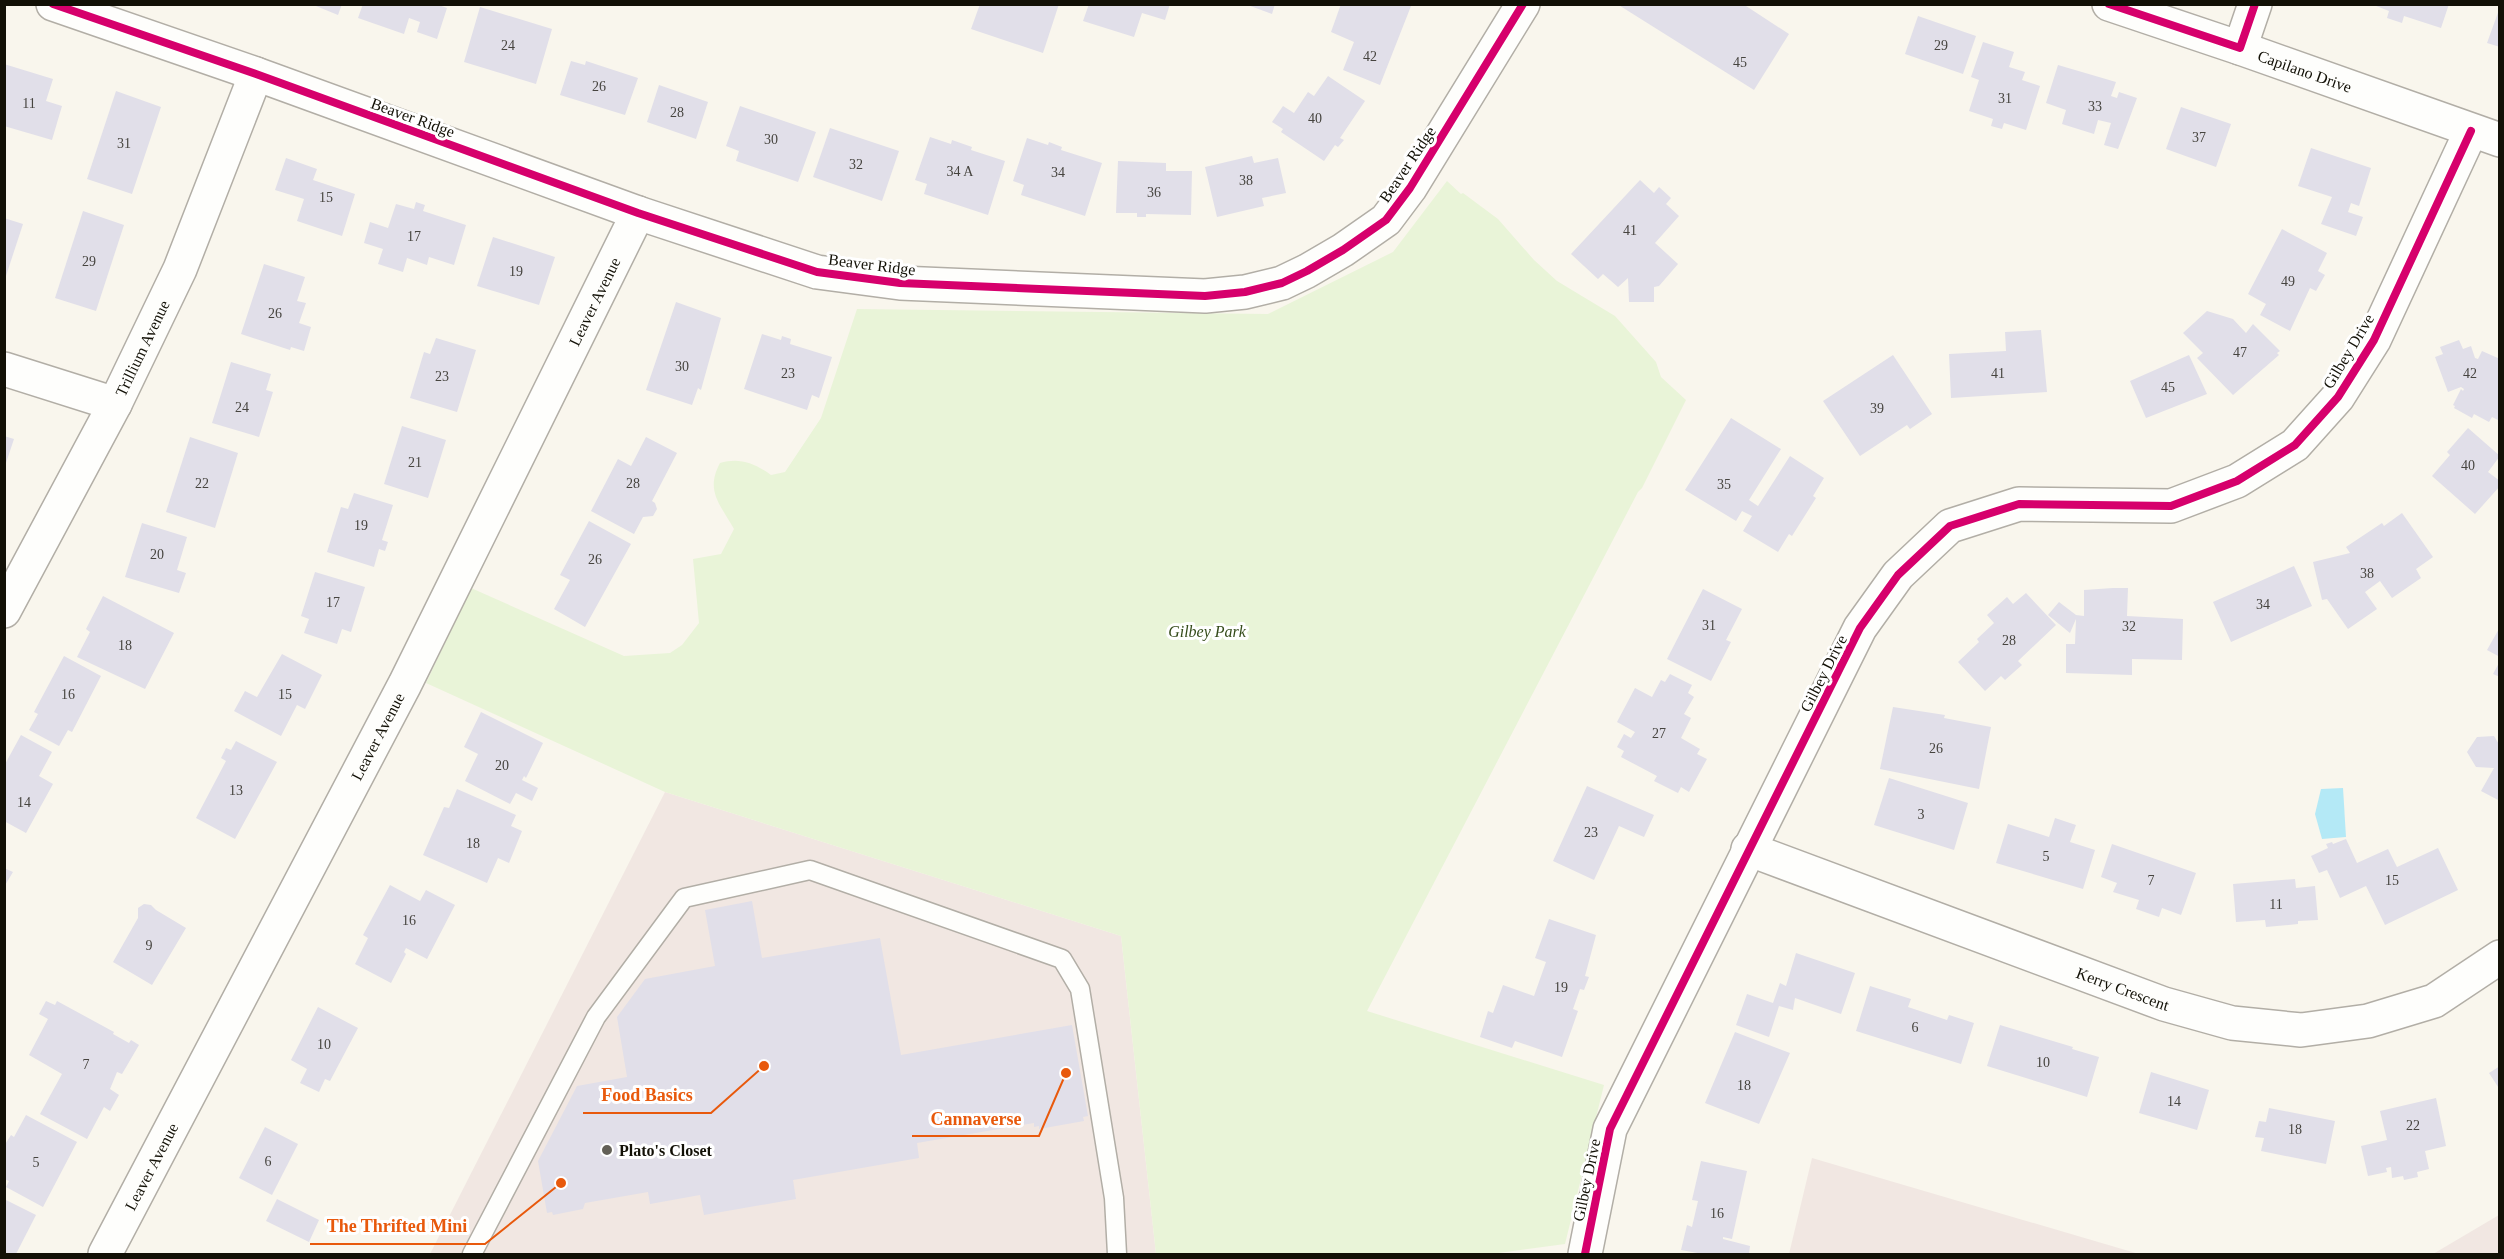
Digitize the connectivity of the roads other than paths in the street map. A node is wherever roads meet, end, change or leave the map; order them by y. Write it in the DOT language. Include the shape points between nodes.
graph roads {
  1 [pos="53,4"];
  2 [pos="1523,4"];
  3 [pos="2109,4"];
  4 [pos="2255,4"];
  5 [pos="2240,48"];
  6 [pos="256,74"];
  7 [pos="2485,135"];
  8 [pos="638,213"];
  9 [pos="4,369"];
  10 [pos="115,404"];
  11 [pos="4,610"];
  12 [pos="1748,849"];
  13 [pos="2499,957"];
  14 [pos="105,1254"];
  15 [pos="472,1254"];
  16 [pos="1117,1254"];
  17 [pos="1585,1254"];
  1 -- 6 [label="street, Beaver Ridge"];
  2 -- 8 [label="street, Beaver Ridge" via="1410,189 1386,220 1307,271 1282,283 1245,292 1205,296 853,279 817,272"];
  3 -- 5 [label="street, Capilano Drive"];
  4 -- 5 [label="street"];
  5 -- 7 [label="street, Capilano Drive"];
  6 -- 8 [label="street, Beaver Ridge"];
  6 -- 10 [label="street, Trillium Avenue" via="180,270"];
  7 -- 12 [label="street, Gilbey Drive" via="2374,340 2338,397 2295,445 2237,481 2171,506 2019,504 1950,526 1898,575 1860,628"];
  8 -- 14 [label="street, Leaver Avenue" via="405,684"];
  9 -- 10 [label="street"];
  10 -- 11 [label="street, Trillium Avenue"];
  12 -- 13 [label="street, Kerry Crescent" via="2164,1004 2232,1023 2301,1030 2368,1021 2434,1001"];
  12 -- 17 [label="street, Gilbey Drive" via="1610,1129"];
  15 -- 16 [label="lane" via="596,1017 684,898 810,870 1062,959 1080,989 1114,1198"];
}
